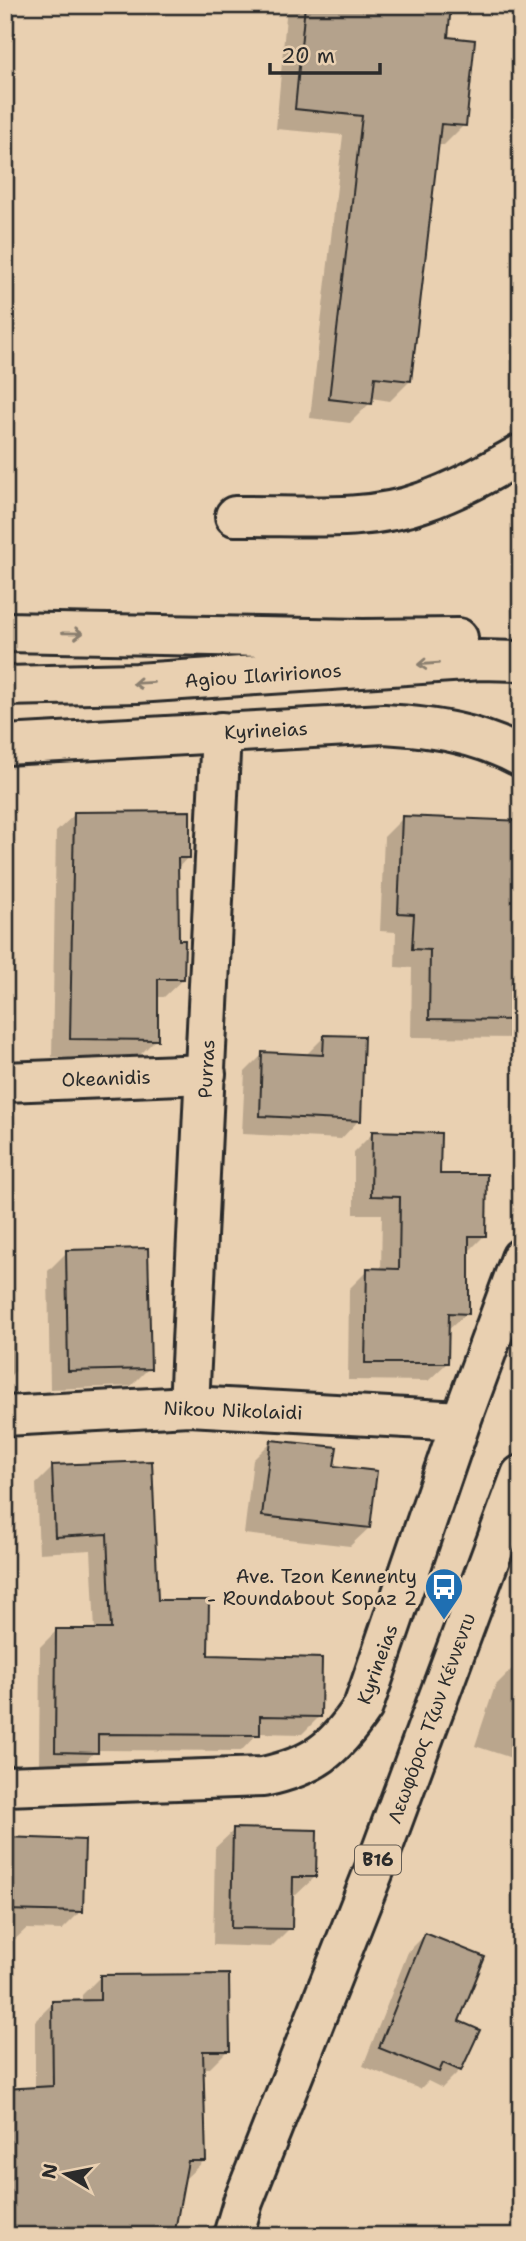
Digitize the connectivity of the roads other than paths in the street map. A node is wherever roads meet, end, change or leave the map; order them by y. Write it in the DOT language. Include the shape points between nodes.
graph roads {
  1 [pos="521,454"];
  2 [pos="235,516"];
  3 [pos="5,632"];
  4 [pos="521,637"];
  5 [pos="521,661"];
  6 [pos="5,686"];
  7 [pos="221,732"];
  8 [pos="5,745"];
  9 [pos="521,757"];
  10 [pos="206,1074"];
  11 [pos="5,1082"];
  12 [pos="521,1258"];
  13 [pos="189,1406"];
  14 [pos="5,1416"];
  15 [pos="461,1421"];
  16 [pos="520,1481"];
  17 [pos="5,1786"];
  18 [pos="233,2236"];
  1 -- 2 [label="street" via="422,503 368,514"];
  3 -- 4 [label="street, Agiou Ilaririonos, one-way" via="363,639"];
  5 -- 6 [label="street, Agiou Ilaririonos, one-way"];
  7 -- 8 [label="street, Kyrineias"];
  7 -- 9 [label="street, Kyrineias" via="419,726 478,738"];
  7 -- 10 [label="street, Purras"];
  10 -- 11 [label="street, Okeanidis"];
  10 -- 13 [label="street, Purras"];
  12 -- 15 [label="street, Kyrineias"];
  13 -- 14 [label="street, Nikou Nikolaidi"];
  13 -- 15 [label="street, Nikou Nikolaidi"];
  15 -- 17 [label="street, Kyrineias" via="363,1707 343,1737 322,1756 301,1768 263,1777"];
  16 -- 18 [label="street, Λεωφόρος Τζων Κέννεντυ / B16"];
}
